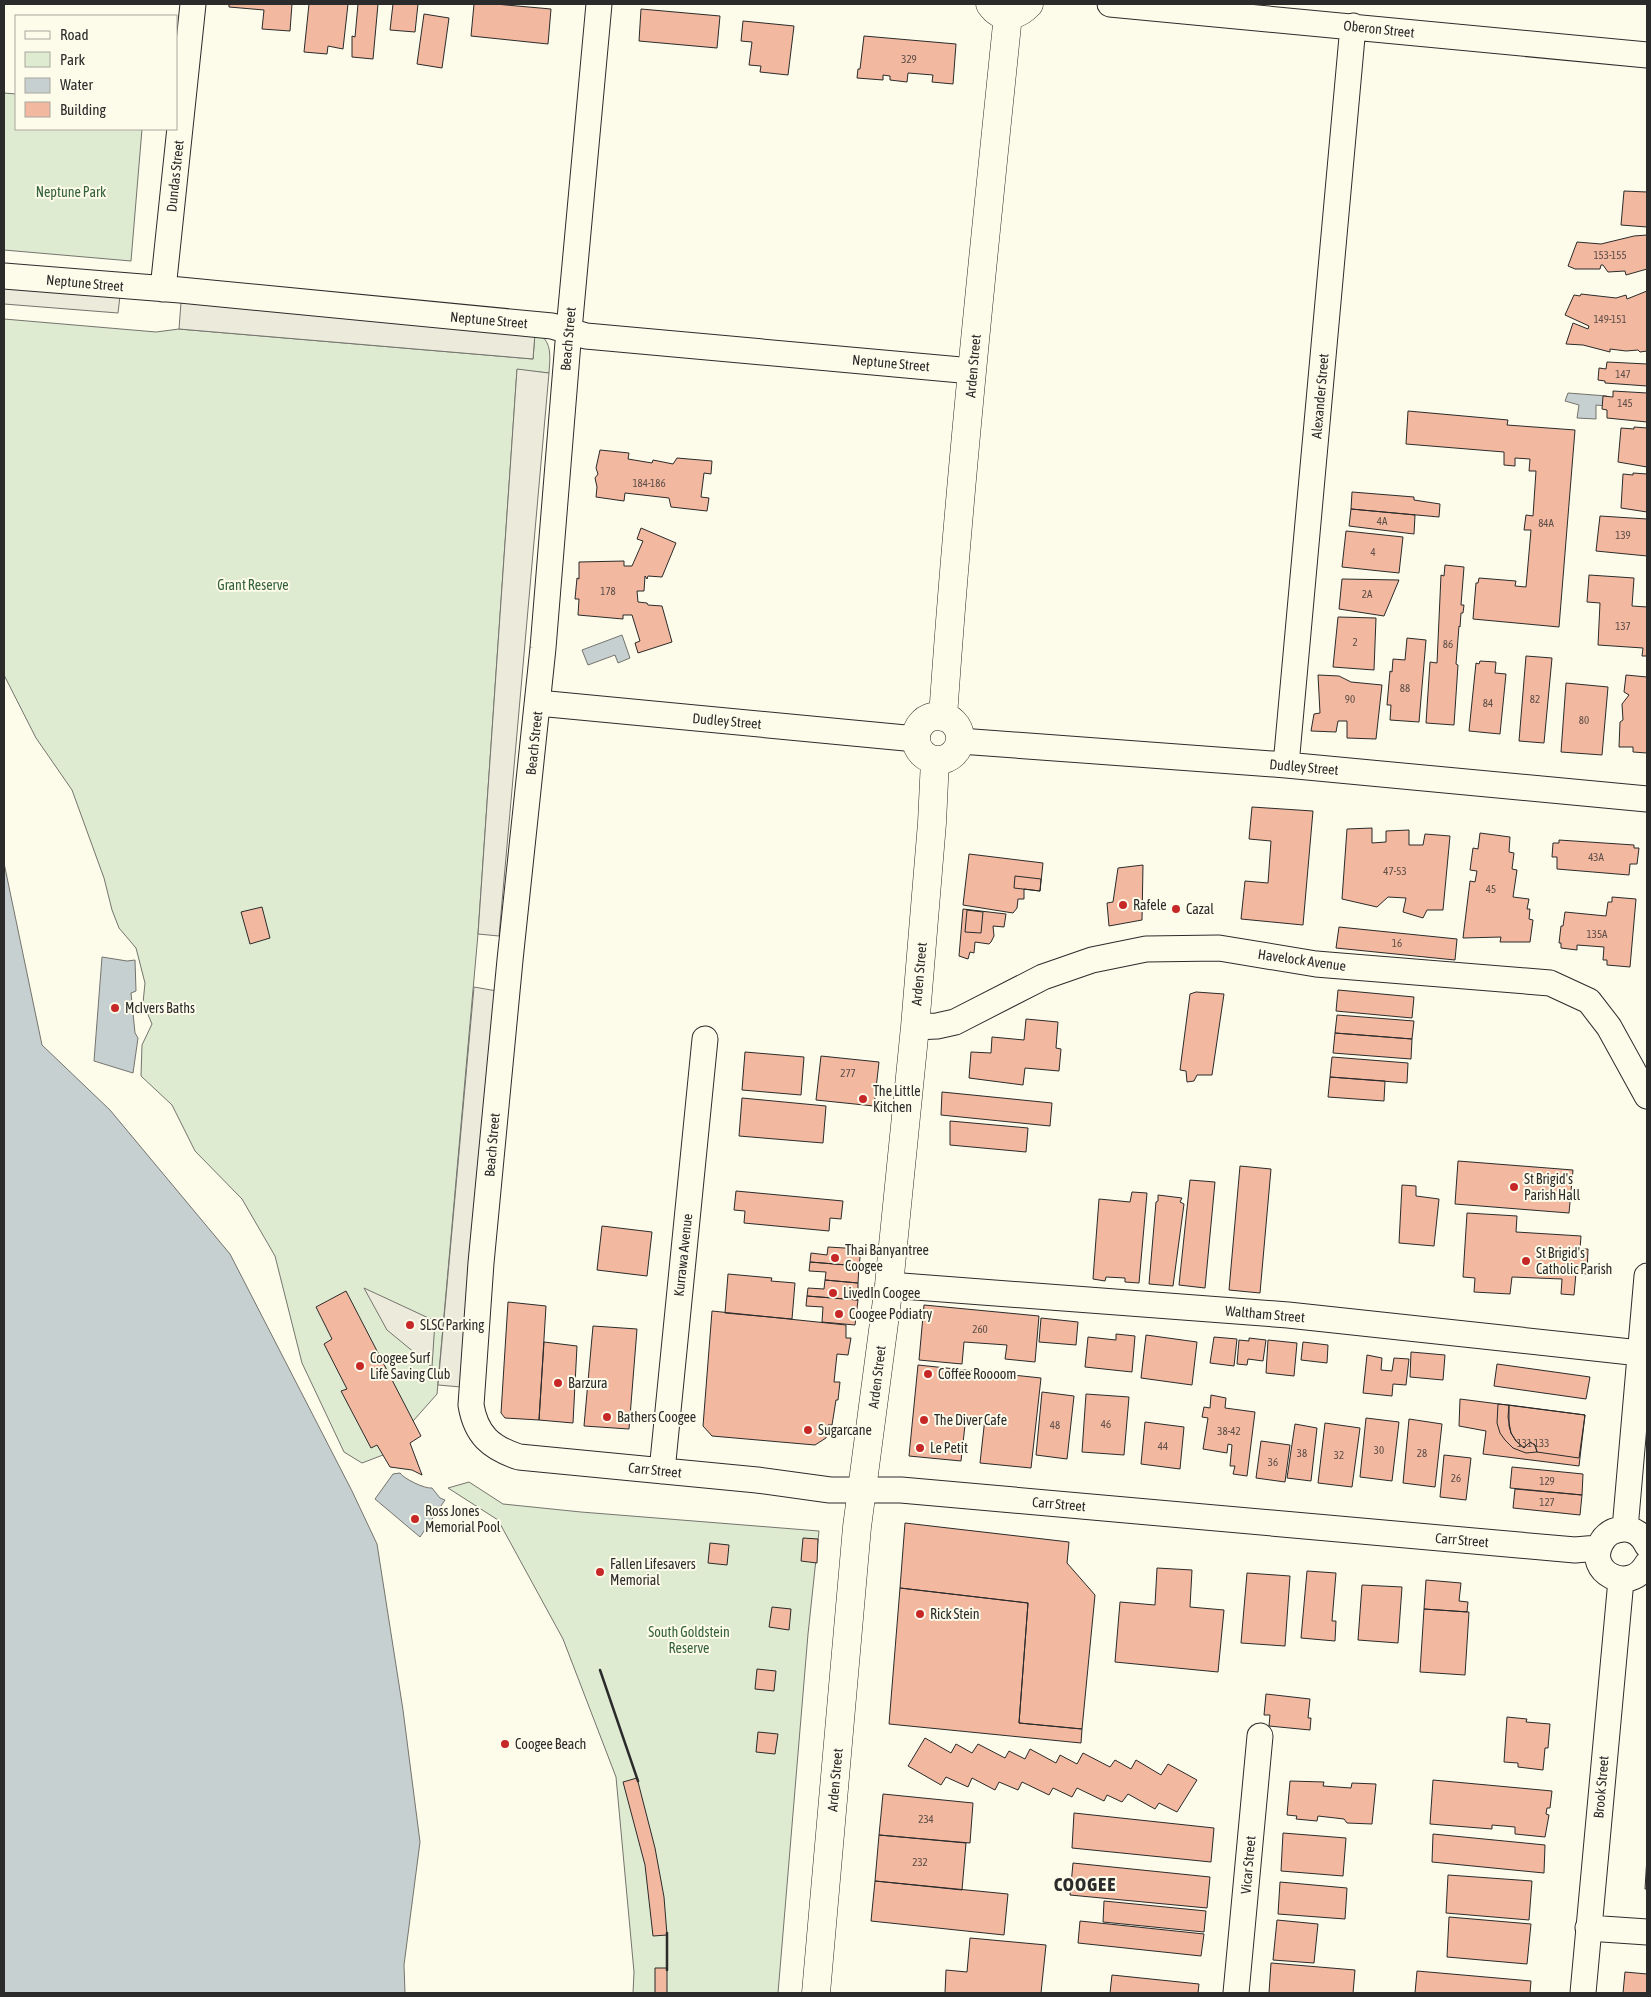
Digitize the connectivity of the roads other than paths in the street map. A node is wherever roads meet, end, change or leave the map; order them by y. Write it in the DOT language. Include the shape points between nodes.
graph roads {
  1 [pos="193,4"];
  2 [pos="599,4"];
  3 [pos="1110,4"];
  4 [pos="1009,8"];
  5 [pos="1353,26"];
  6 [pos="1647,55"];
  7 [pos="4,276"];
  8 [pos="163,289"];
  9 [pos="569,330"];
  10 [pos="972,370"];
  11 [pos="538,703"];
  12 [pos="943,717"];
  13 [pos="916,739"];
  14 [pos="960,741"];
  15 [pos="935,760"];
  16 [pos="1286,765"];
  17 [pos="1647,799"];
  18 [pos="914,1027"];
  19 [pos="705,1039"];
  20 [pos="1647,1096"];
  21 [pos="1647,1276"];
  22 [pos="889,1285"];
  23 [pos="1640,1353"];
  24 [pos="519,1457"];
  25 [pos="662,1471"];
  26 [pos="862,1489"];
  27 [pos="1625,1529"];
  28 [pos="1647,1545"];
  29 [pos="1598,1548"];
  30 [pos="1647,1564"];
  31 [pos="1621,1580"];
  32 [pos="1260,1736"];
  33 [pos="1588,1928"];
  34 [pos="1647,1932"];
  35 [pos="816,1993"];
  36 [pos="1236,1993"];
  37 [pos="1583,1993"];
  1 -- 8 [label="street, Dundas Street"];
  2 -- 9 [label="street, Beach Street"];
  3 -- 5 [label="street, Oberon Street"];
  4 -- 10 [label="main road, Arden Street"];
  5 -- 6 [label="street, Oberon Street"];
  5 -- 16 [label="street, Alexander Street"];
  7 -- 8 [label="street, Neptune Street"];
  8 -- 9 [label="street, Neptune Street"];
  9 -- 10 [label="street, Neptune Street" via="586,336"];
  9 -- 11 [label="street, Beach Street"];
  10 -- 12 [label="main road, Arden Street"];
  11 -- 13 [label="street, Dudley Street"];
  11 -- 24 [label="street, Beach Street" via="509,970 470,1405 476,1424 487,1440 503,1452"];
  12 -- 13 [label="main road" via="926,720"];
  12 -- 14 [label="main road" via="957,725"];
  13 -- 15 [label="main road" via="924,756"];
  14 -- 15 [label="main road" via="950,757"];
  14 -- 16 [label="street, Dudley Street"];
  15 -- 18 [label="main road, Arden Street"];
  16 -- 17 [label="street, Dudley Street"];
  18 -- 20 [label="street, Havelock Avenue" via="955,1022 1043,977 1092,960 1146,949 1219,948 1316,964 1550,983 1589,1001 1608,1027"];
  18 -- 22 [label="main road, Arden Street"];
  19 -- 25 [label="street, Kurrawa Avenue"];
  21 -- 23 [label="street"];
  22 -- 23 [label="street, Waltham Street" via="1288,1315"];
  22 -- 26 [label="main road, Arden Street"];
  23 -- 27 [label="street"];
  24 -- 25 [label="street, Carr Street"];
  25 -- 26 [label="street, Carr Street" via="830,1490"];
  26 -- 29 [label="street, Carr Street" via="1575,1550"];
  26 -- 35 [label="main road, Arden Street"];
  27 -- 28 [label="street" via="1639,1534"];
  27 -- 29 [label="street" via="1605,1536"];
  29 -- 31 [label="street" via="1603,1570"];
  30 -- 31 [label="street" via="1637,1576"];
  31 -- 33 [label="street, Brook Street"];
  32 -- 36 [label="street, Vicar Street"];
  33 -- 34 [label="street"];
  33 -- 37 [label="street, Brook Street"];
}
